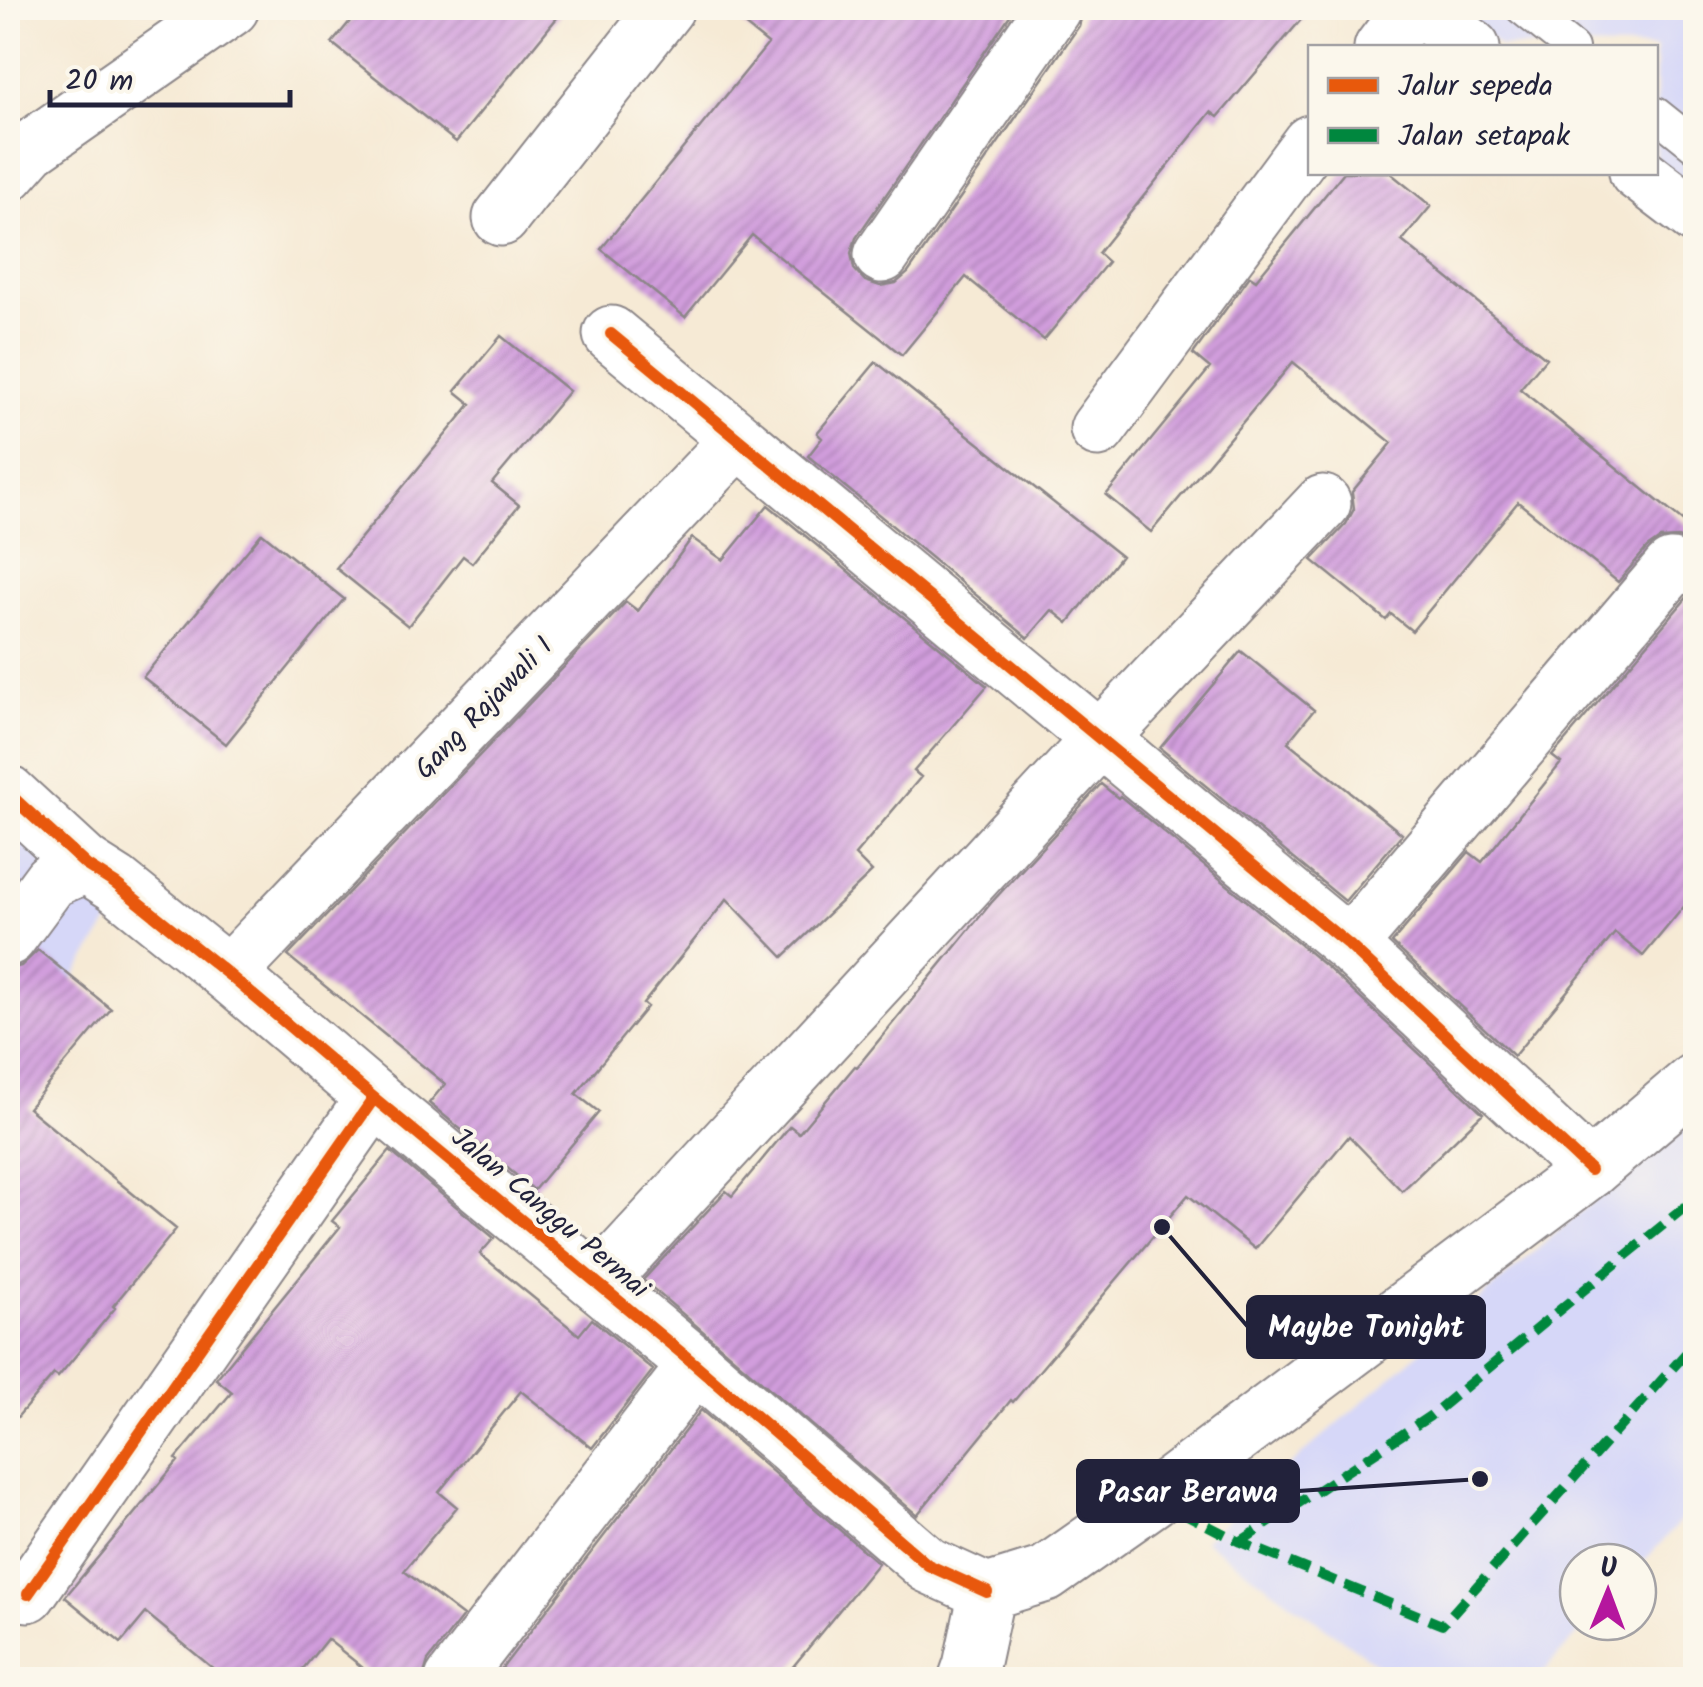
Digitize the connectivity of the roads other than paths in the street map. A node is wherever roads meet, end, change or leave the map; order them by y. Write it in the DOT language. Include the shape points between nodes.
graph roads {
  1 [pos="231,8"];
  2 [pos="666,8"];
  3 [pos="1052,8"];
  4 [pos="1412,8"];
  5 [pos="1420,8"];
  6 [pos="1522,8"];
  7 [pos="1384,45"];
  8 [pos="1468,45"];
  9 [pos="1568,45"];
  10 [pos="1658,116"];
  11 [pos="1696,146"];
  12 [pos="1308,147"];
  13 [pos="8,174"];
  14 [pos="1641,175"];
  15 [pos="1696,217"];
  16 [pos="500,218"];
  17 [pos="882,255"];
  18 [pos="611,334"];
  19 [pos="1098,429"];
  20 [pos="738,440"];
  21 [pos="1322,504"];
  22 [pos="1671,568"];
  23 [pos="1099,740"];
  24 [pos="8,793"];
  25 [pos="86,865"];
  26 [pos="8,938"];
  27 [pos="1349,945"];
  28 [pos="228,974"];
  29 [pos="1696,1080"];
  30 [pos="374,1098"];
  31 [pos="1590,1170"];
  32 [pos="598,1283"];
  33 [pos="696,1365"];
  34 [pos="987,1592"];
  35 [pos="28,1594"];
  36 [pos="452,1680"];
  37 [pos="966,1680"];
  1 -- 13 [label="street" via="31,148"];
  2 -- 16 [label="street"];
  3 -- 17 [label="street"];
  4 -- 7 [label="street"];
  5 -- 8 [label="street"];
  6 -- 9 [label="lane"];
  10 -- 11 [label="lane"];
  12 -- 19 [label="street"];
  14 -- 15 [label="street"];
  18 -- 20 [label="street"];
  20 -- 23 [label="street"];
  20 -- 28 [label="street, Gang Rajawali I"];
  21 -- 23 [label="street"];
  22 -- 27 [label="street"];
  23 -- 27 [label="street"];
  23 -- 32 [label="street"];
  24 -- 25 [label="street, Jalan Canggu Permai"];
  25 -- 26 [label="street" via="51,880"];
  25 -- 28 [label="street, Jalan Canggu Permai"];
  27 -- 31 [label="street"];
  28 -- 30 [label="street, Jalan Canggu Permai"];
  29 -- 31 [label="street"];
  30 -- 32 [label="street, Jalan Canggu Permai"];
  30 -- 35 [label="street"];
  31 -- 34 [label="street" via="1046,1574"];
  32 -- 33 [label="street, Jalan Canggu Permai"];
  33 -- 34 [label="street, Jalan Canggu Permai" via="928,1566"];
  33 -- 36 [label="street"];
  34 -- 37 [label="street"];
}
